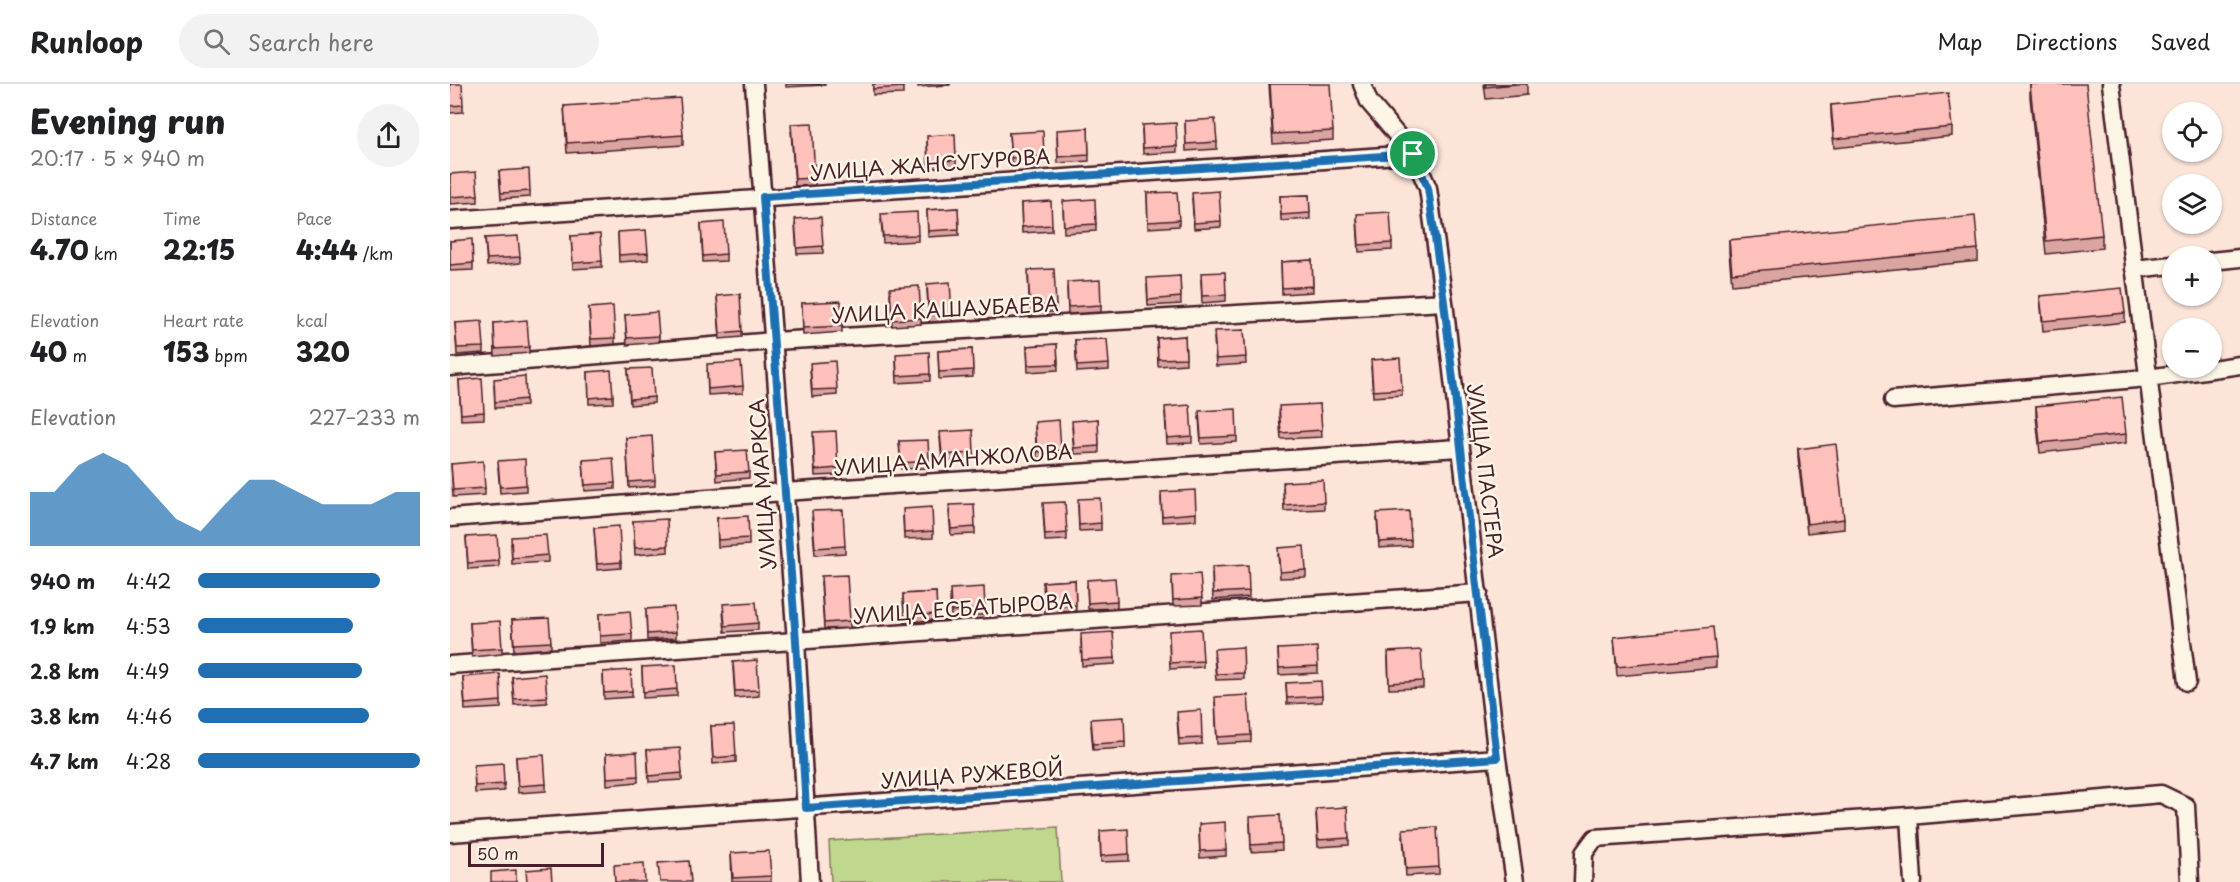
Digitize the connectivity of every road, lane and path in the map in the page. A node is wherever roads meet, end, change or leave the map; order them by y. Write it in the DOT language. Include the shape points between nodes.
graph roads {
  1 [pos="754,84"];
  2 [pos="1362,84"];
  3 [pos="2111,84"];
  4 [pos="1413,154"];
  5 [pos="763,197"];
  6 [pos="450,220"];
  7 [pos="2240,258"];
  8 [pos="2222,260"];
  9 [pos="2162,266"];
  10 [pos="2134,269"];
  11 [pos="1444,302"];
  12 [pos="774,341"];
  13 [pos="2240,365"];
  14 [pos="450,367"];
  15 [pos="2148,378"];
  16 [pos="1893,400"];
  17 [pos="1460,448"];
  18 [pos="784,492"];
  19 [pos="450,518"];
  20 [pos="1479,593"];
  21 [pos="796,641"];
  22 [pos="450,665"];
  23 [pos="2187,682"];
  24 [pos="1497,758"];
  25 [pos="806,808"];
  26 [pos="1909,816"];
  27 [pos="450,832"];
  28 [pos="810,882"];
  29 [pos="1515,882"];
  30 [pos="1583,882"];
  31 [pos="1913,882"];
  32 [pos="2190,882"];
  1 -- 5 [label="street, УЛИЦА МАРКСА"];
  2 -- 4 [label="street, УЛИЦА ПАСТЕРА" via="1369,102"];
  3 -- 10 [label="street"];
  4 -- 5 [label="street, УЛИЦА ЖАНСУГУРОВА"];
  4 -- 11 [label="street, УЛИЦА ПАСТЕРА" via="1428,188"];
  5 -- 6 [label="street, УЛИЦА ЖАНСУГУРОВА"];
  5 -- 12 [label="street, УЛИЦА МАРКСА"];
  7 -- 8 [label="street"];
  9 -- 10 [label="street"];
  10 -- 15 [label="street"];
  11 -- 12 [label="street, УЛИЦА КАШАУБАЕВА"];
  11 -- 17 [label="street, УЛИЦА ПАСТЕРА"];
  12 -- 14 [label="street, УЛИЦА КАШАУБАЕВА"];
  12 -- 18 [label="street, УЛИЦА МАРКСА"];
  13 -- 15 [label="street"];
  15 -- 16 [label="street"];
  15 -- 23 [label="street"];
  17 -- 18 [label="street, УЛИЦА АМАНЖОЛОВА"];
  17 -- 20 [label="street, УЛИЦА ПАСТЕРА"];
  18 -- 19 [label="street, УЛИЦА АМАНЖОЛОВА"];
  18 -- 21 [label="street, УЛИЦА МАРКСА"];
  20 -- 21 [label="street, УЛИЦА ЕСБАТЫРОВА"];
  20 -- 24 [label="street, УЛИЦА ПАСТЕРА"];
  21 -- 22 [label="street, УЛИЦА ЕСБАТЫРОВА"];
  21 -- 25 [label="street, УЛИЦА МАРКСА"];
  24 -- 25 [label="street, УЛИЦА РУЖЕВОЙ"];
  24 -- 29 [label="street, УЛИЦА ПАСТЕРА"];
  25 -- 27 [label="street, УЛИЦА РУЖЕВОЙ"];
  25 -- 28 [label="street, УЛИЦА МАРКСА"];
  26 -- 30 [label="street" via="1595,837 1584,853"];
  26 -- 31 [label="street"];
  26 -- 32 [label="street" via="2161,794 2186,806"];
}
